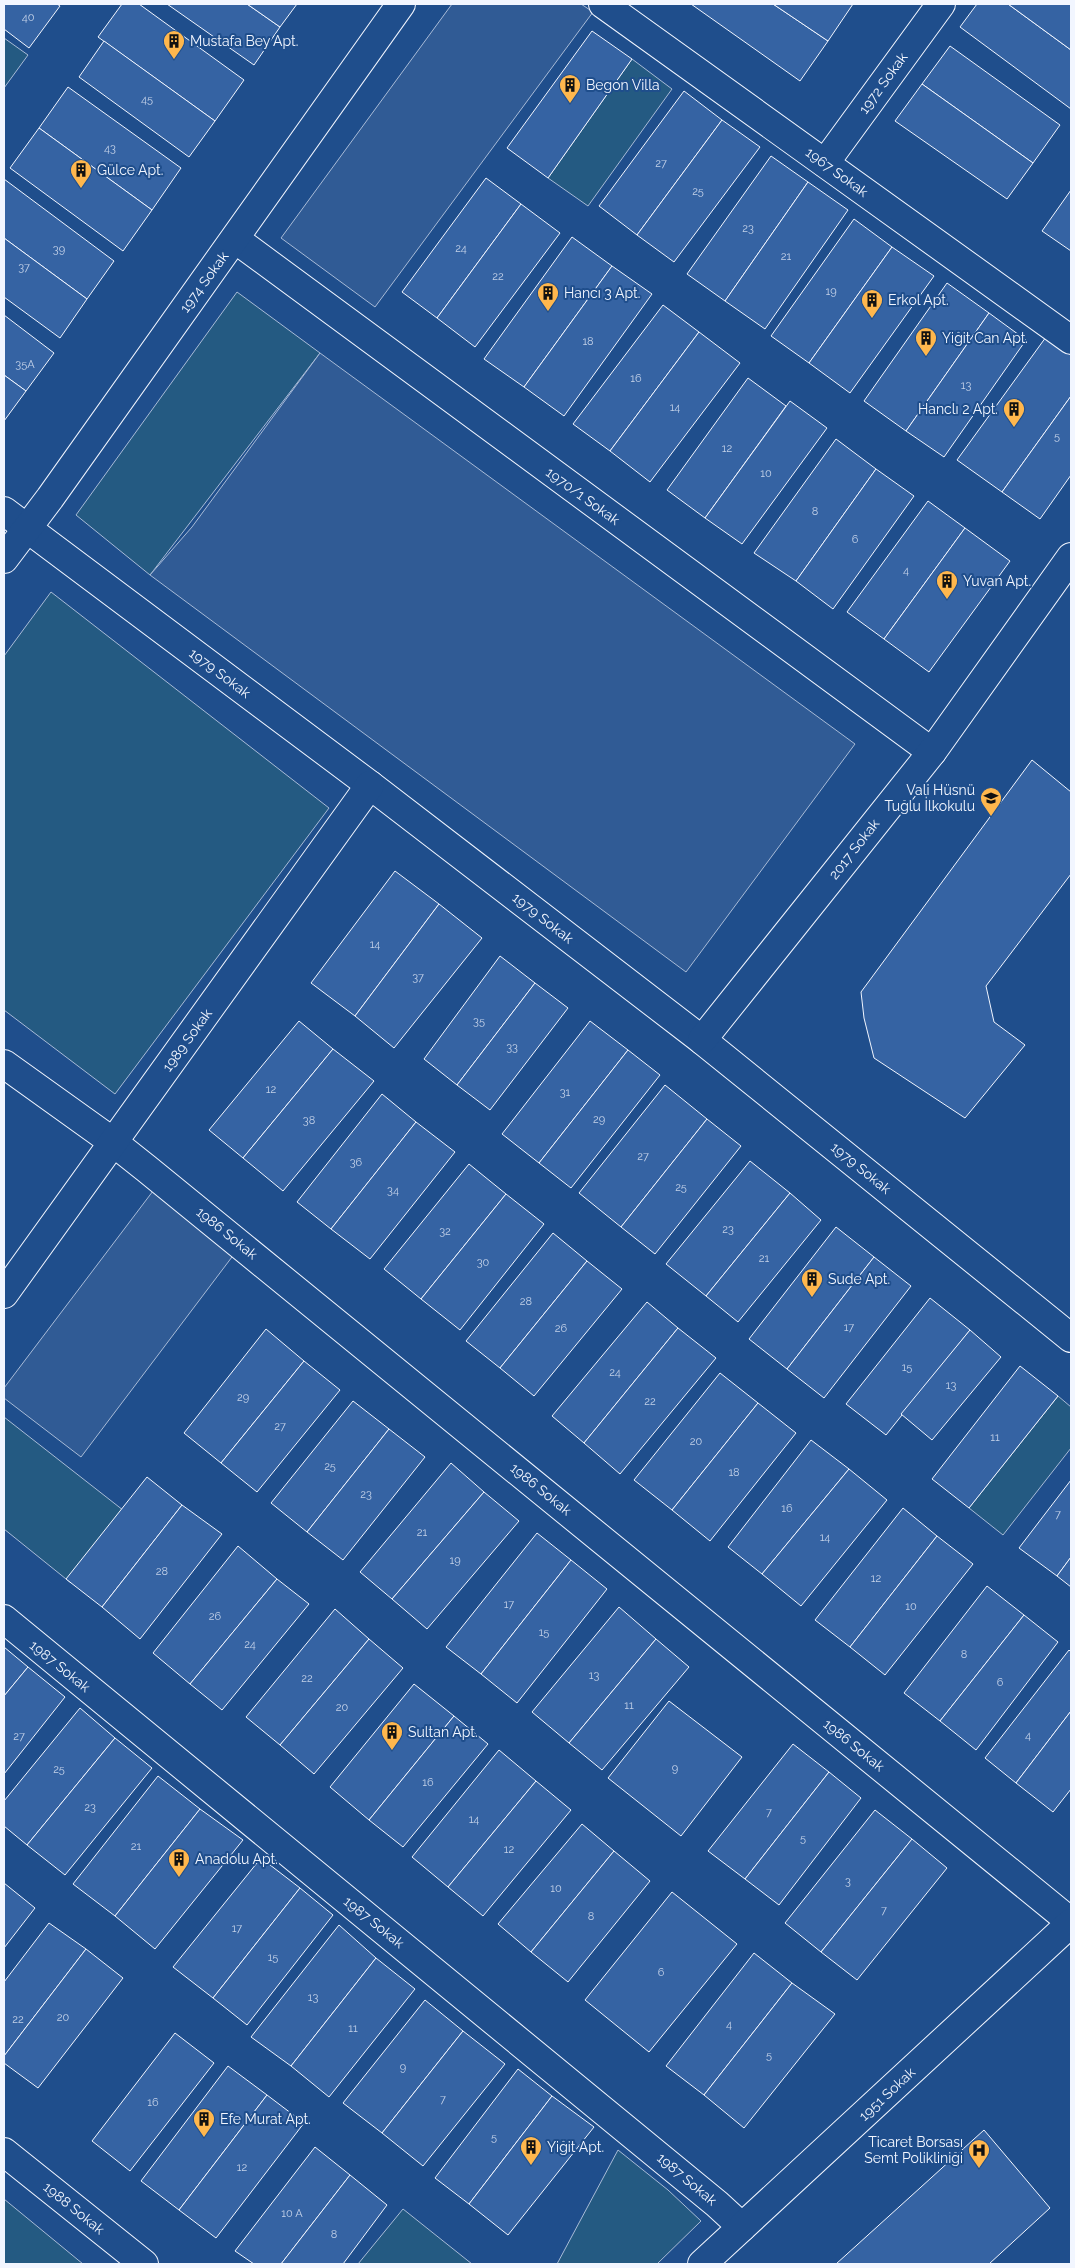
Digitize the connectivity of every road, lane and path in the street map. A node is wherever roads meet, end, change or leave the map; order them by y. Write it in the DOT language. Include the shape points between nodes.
graph roads {
  1 [pos="401,4"];
  2 [pos="603,4"];
  3 [pos="941,4"];
  4 [pos="825,163"];
  5 [pos="235,239"];
  6 [pos="1071,340"];
  7 [pos="4,511"];
  8 [pos="28,528"];
  9 [pos="1071,557"];
  10 [pos="4,559"];
  11 [pos="932,752"];
  12 [pos="370,785"];
  13 [pos="702,1040"];
  14 [pos="4,1064"];
  15 [pos="113,1142"];
  16 [pos="4,1294"];
  17 [pos="1071,1338"];
  18 [pos="4,1619"];
  19 [pos="1071,1923"];
  20 [pos="4,2152"];
  21 [pos="742,2228"];
  22 [pos="144,2264"];
  23 [pos="702,2264"];
  1 -- 5 [label="street, 1974 Sokak"];
  2 -- 4 [label="street, 1967 Sokak"];
  3 -- 4 [label="street, 1972 Sokak"];
  4 -- 6 [label="street, 1967 Sokak"];
  5 -- 8 [label="street, 1974 Sokak"];
  5 -- 11 [label="street, 1970/1 Sokak"];
  7 -- 8 [label="street, 1979 Sokak"];
  8 -- 10 [label="street, 1974 Sokak"];
  8 -- 12 [label="street, 1979 Sokak"];
  9 -- 11 [label="street, 2017 Sokak"];
  11 -- 13 [label="street, 2017 Sokak"];
  12 -- 13 [label="street, 1979 Sokak"];
  12 -- 15 [label="street, 1989 Sokak"];
  13 -- 17 [label="street, 1979 Sokak"];
  14 -- 15 [label="street, 1986 Sokak"];
  15 -- 16 [label="street, 1989 Sokak"];
  15 -- 19 [label="street, 1986 Sokak"];
  18 -- 21 [label="street, 1987 Sokak" via="717,2204"];
  19 -- 21 [label="street, 1951 Sokak"];
  20 -- 22 [label="street, 1988 Sokak"];
  21 -- 23 [label="street, 1951 Sokak"];
}
